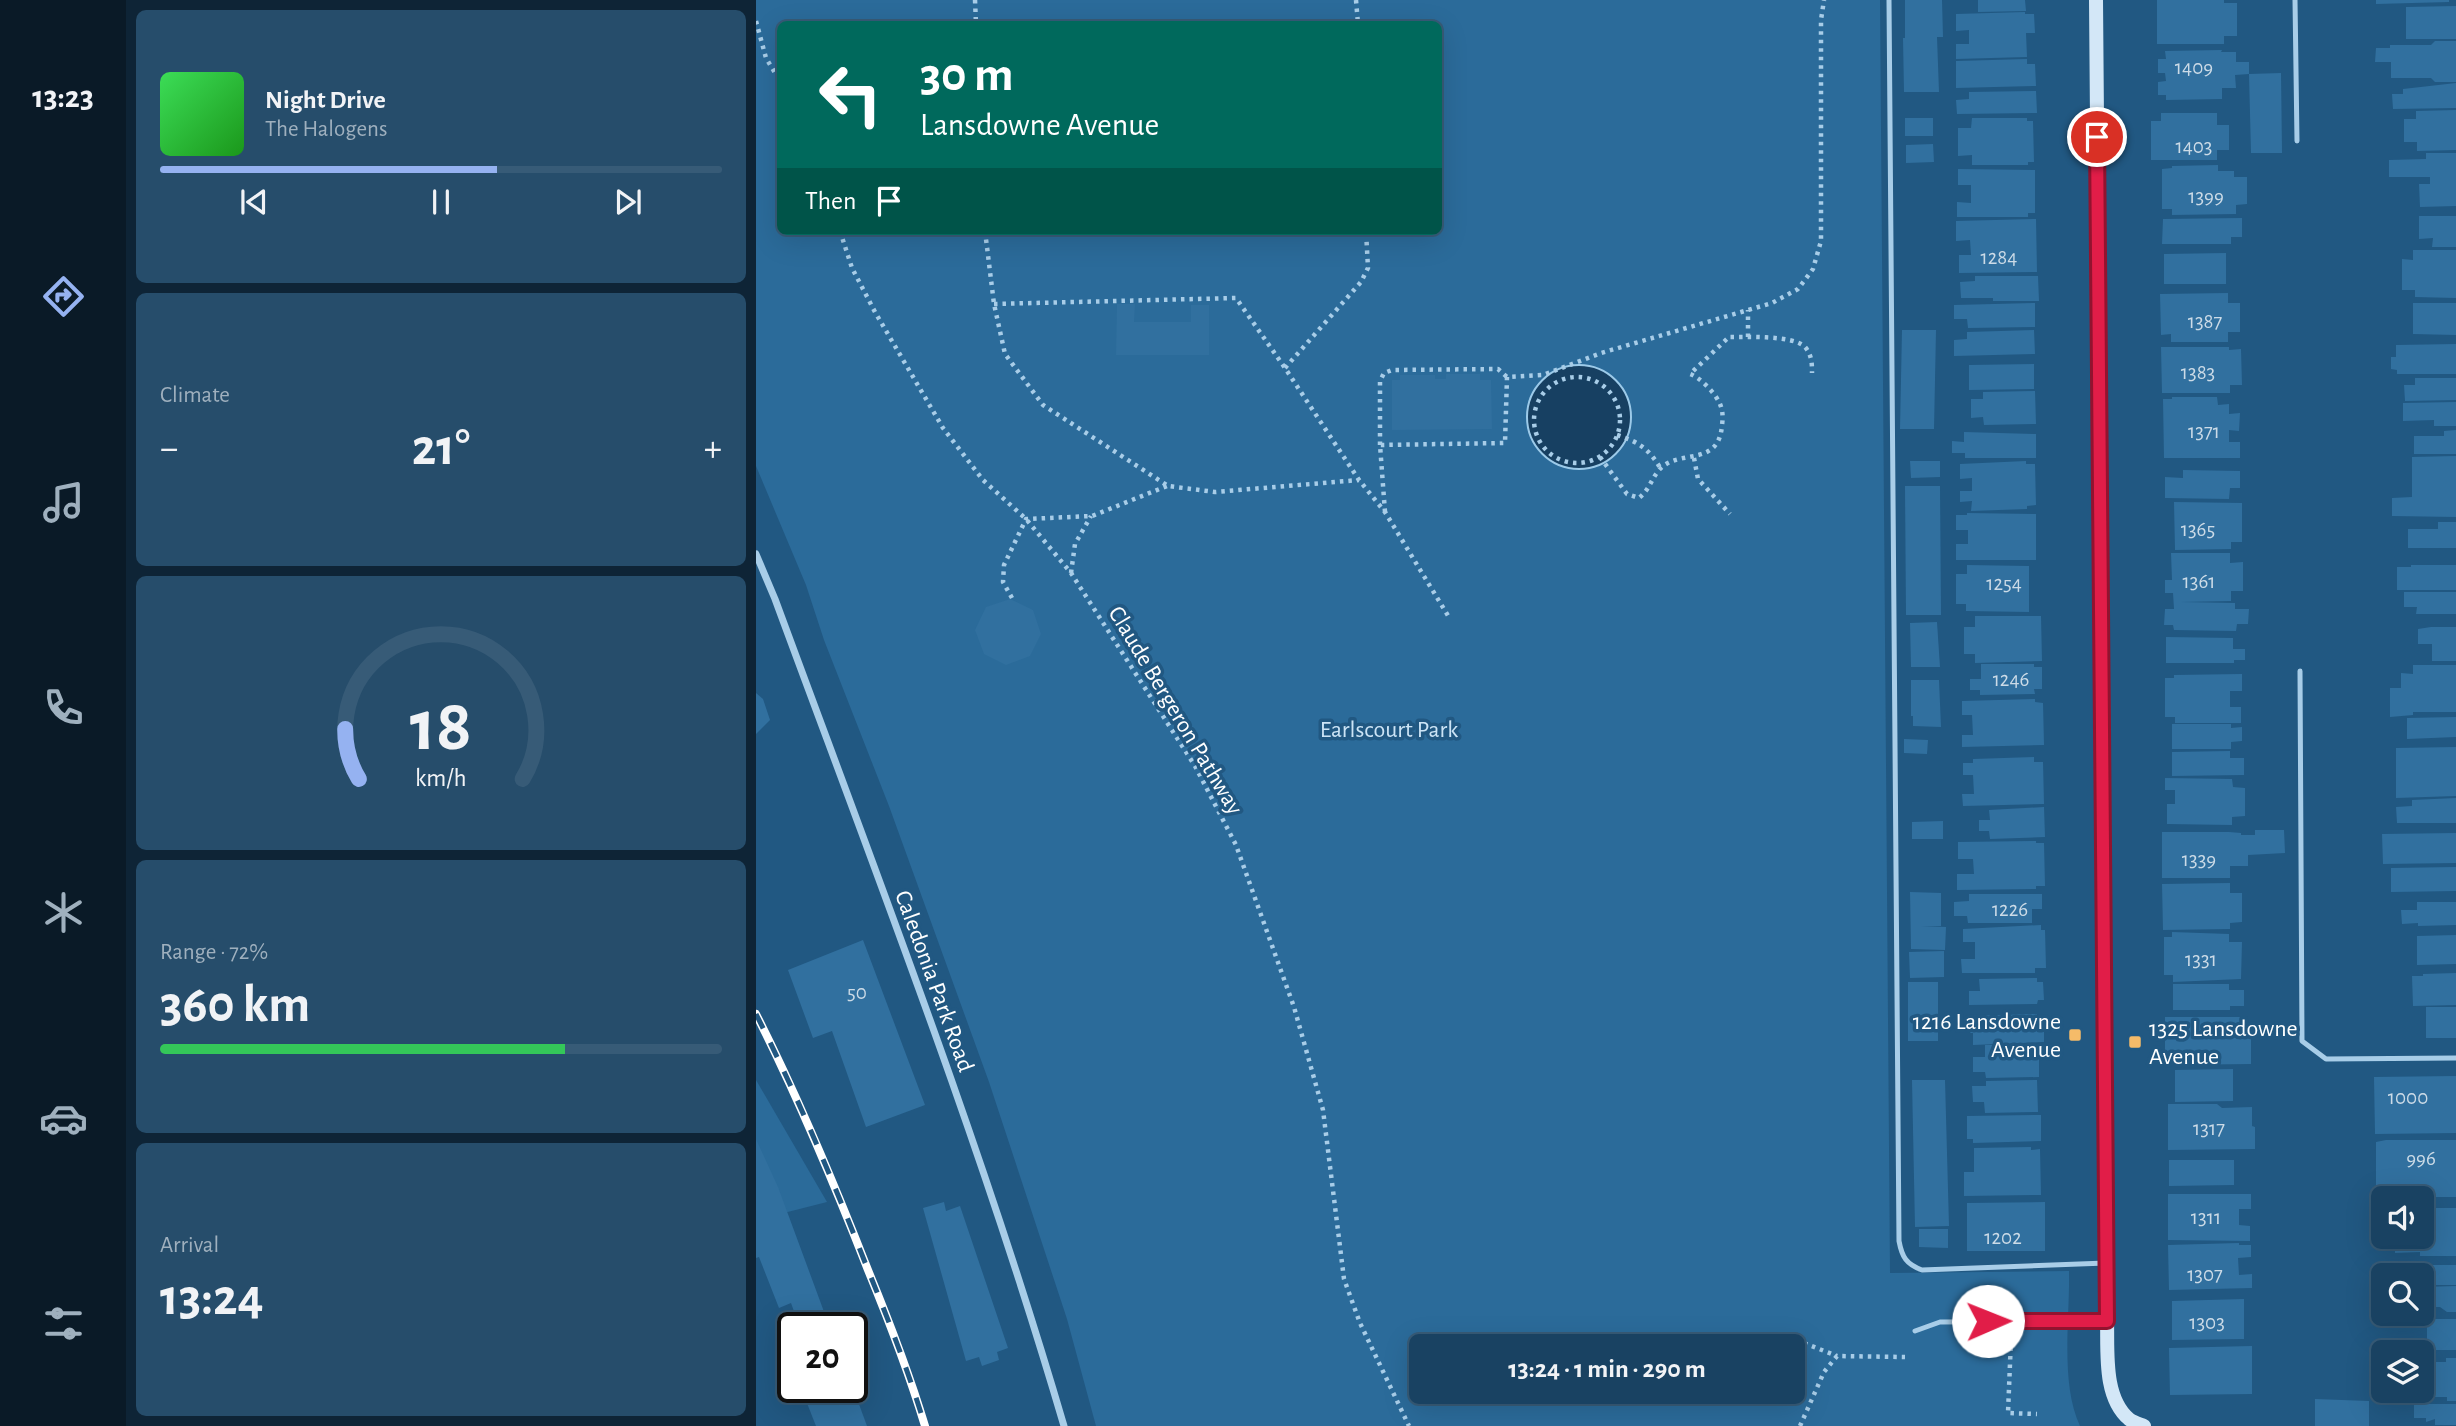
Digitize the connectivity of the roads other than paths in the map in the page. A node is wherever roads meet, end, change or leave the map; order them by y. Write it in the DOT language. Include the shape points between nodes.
graph roads {
  1 [pos="1889,0"];
  2 [pos="2096,0"];
  3 [pos="2295,0"];
  4 [pos="2297,141"];
  5 [pos="756,554"];
  6 [pos="2301,671"];
  7 [pos="2456,1058"];
  8 [pos="2106,1264"];
  9 [pos="2107,1321"];
  10 [pos="1915,1331"];
  11 [pos="1064,1426"];
  12 [pos="2144,1426"];
  1 -- 8 [label="lane" via="1899,1241 1909,1265 1922,1270"];
  2 -- 8 [label="street"];
  3 -- 4 [label="lane"];
  5 -- 11 [label="street, Caledonia Park Road" via="915,979 1033,1320"];
  6 -- 7 [label="lane" via="2302,1041 2326,1059"];
  8 -- 9 [label="street"];
  9 -- 10 [label="lane" via="1940,1322"];
  9 -- 12 [label="street" via="2114,1397 2128,1418"];
}
